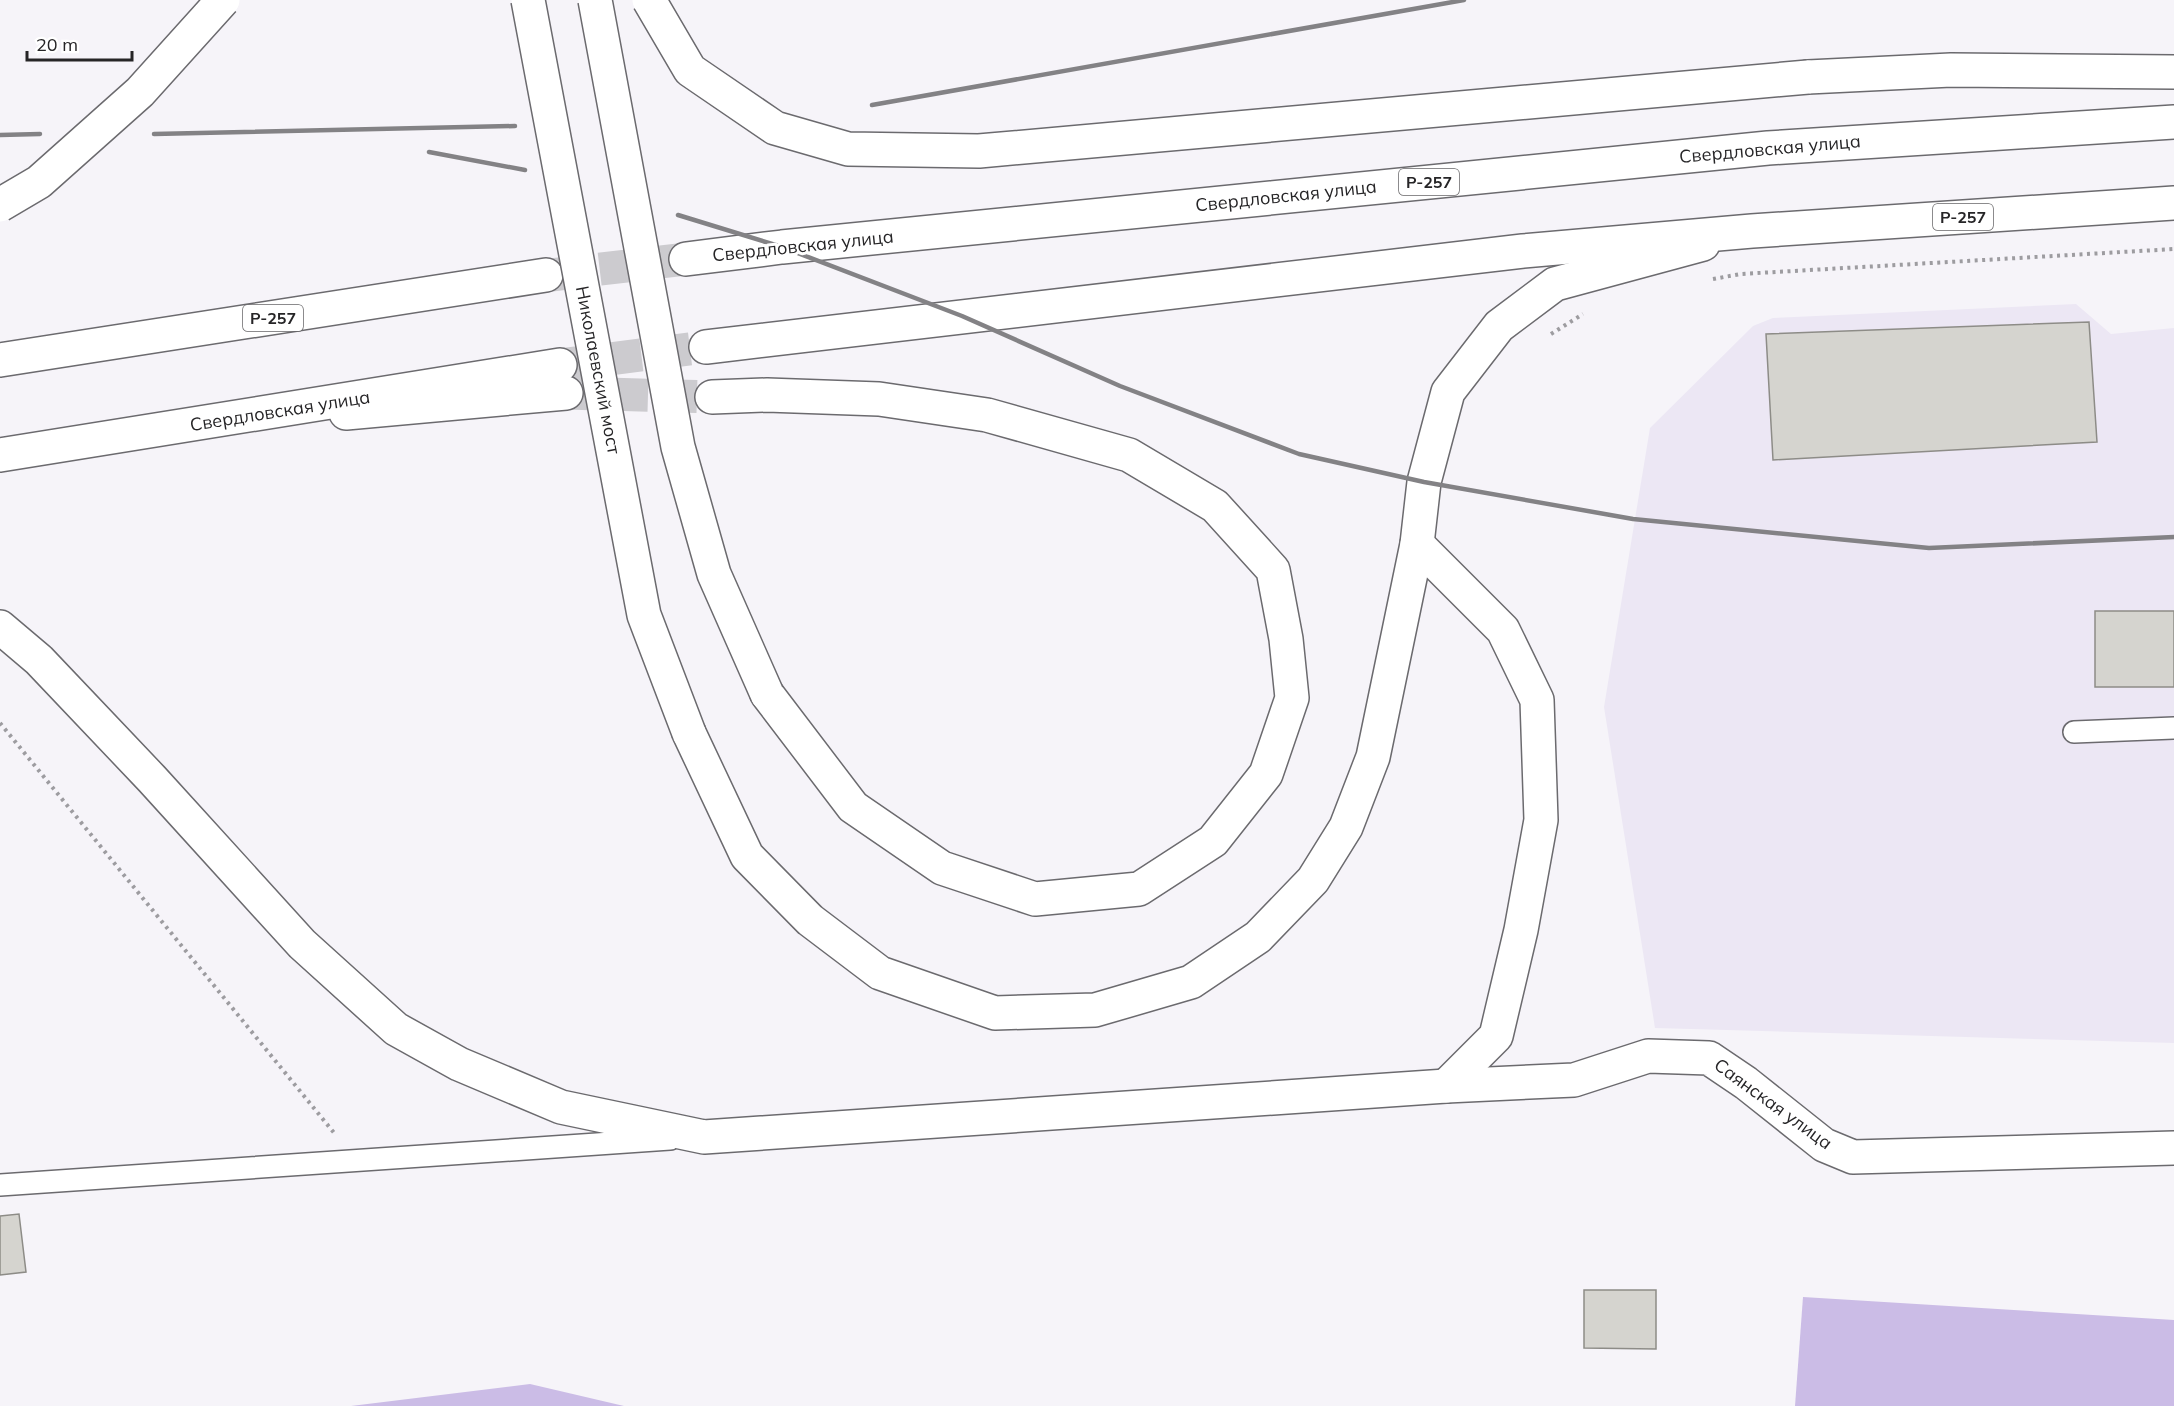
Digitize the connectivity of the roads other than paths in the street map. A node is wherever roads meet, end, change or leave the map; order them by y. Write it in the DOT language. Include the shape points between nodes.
graph roads {
  1 [pos="224,0"];
  2 [pos="528,0"];
  3 [pos="595,0"];
  4 [pos="649,0"];
  5 [pos="2174,72"];
  6 [pos="2174,122"];
  7 [pos="2174,203"];
  8 [pos="0,206"];
  9 [pos="1752,231"];
  10 [pos="686,259"];
  11 [pos="546,275"];
  12 [pos="706,347"];
  13 [pos="0,360"];
  14 [pos="563,379"];
  15 [pos="712,397"];
  16 [pos="0,454"];
  17 [pos="1417,544"];
  18 [pos="0,627"];
  19 [pos="2174,728"];
  20 [pos="2074,732"];
  21 [pos="1446,1086"];
  22 [pos="704,1137"];
  23 [pos="2174,1148"];
  24 [pos="0,1185"];
  1 -- 8 [label="main road, bridge" via="140,92 39,182"];
  2 -- 17 [label="main road, Николаевский мост, bridge" via="645,615 689,733 747,856 810,920 880,973 995,1013 1095,1010 1191,982 1258,937 1313,880 1346,827 1373,757"];
  3 -- 15 [label="main road, bridge" via="678,447 714,574 766,694 853,807 942,868 1035,899 1139,889 1213,841 1266,774 1292,698 1273,570 1215,506 1129,455 987,415 879,399"];
  4 -- 5 [label="main road, bridge" via="690,70 775,128 848,149 979,151 1808,77 1951,70"];
  6 -- 10 [label="main road, Свердловская улица / Р-257" via="1768,148"];
  7 -- 9 [label="main road, Р-257"];
  9 -- 12 [label="main road, Р-257" via="1523,251"];
  9 -- 17 [label="main road, Николаевский мост" via="1555,284 1498,326 1448,392 1424,482"];
  11 -- 13 [label="main road, Р-257"];
  14 -- 16 [label="main road, Свердловская улица"];
  17 -- 21 [label="main road" via="1503,630 1537,699 1541,820 1521,930 1496,1036"];
  18 -- 22 [label="main road, Саянская улица" via="39,660 302,944 396,1029 459,1064 561,1107"];
  19 -- 20 [label="lane"];
  21 -- 22 [label="main road, Саянская улица"];
  21 -- 23 [label="main road, Саянская улица" via="1574,1080 1648,1056 1709,1058 1824,1145 1853,1157"];
  22 -- 24 [label="lane"];
}
